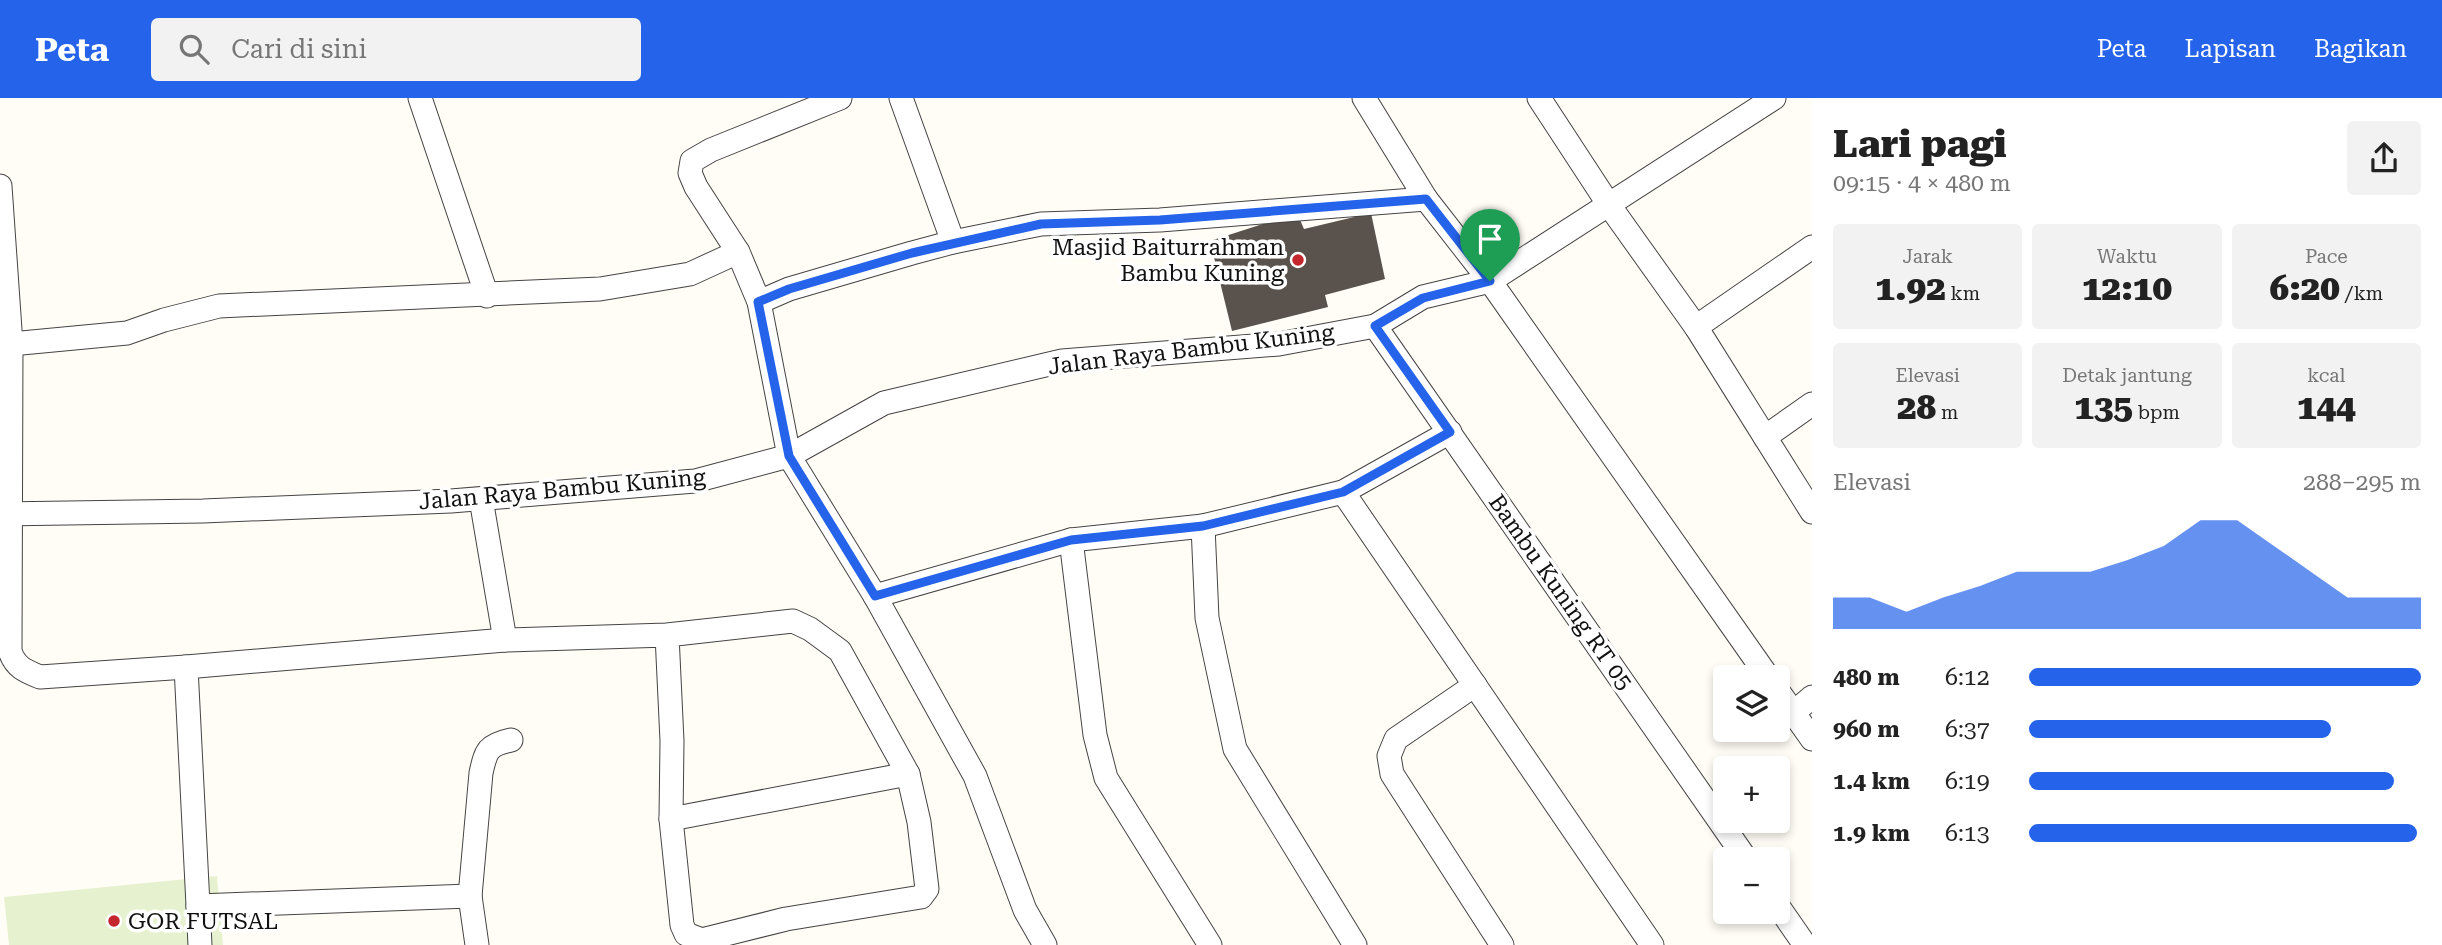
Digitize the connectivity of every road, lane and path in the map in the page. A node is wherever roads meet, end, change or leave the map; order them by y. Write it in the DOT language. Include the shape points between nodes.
graph roads {
  1 [pos="420,98"];
  2 [pos="841,98"];
  3 [pos="1364,98"];
  4 [pos="1539,98"];
  5 [pos="1774,98"];
  6 [pos="904,99"];
  7 [pos="0,186"];
  8 [pos="1426,199"];
  9 [pos="1609,205"];
  10 [pos="953,242"];
  11 [pos="1812,247"];
  12 [pos="729,256"];
  13 [pos="1490,281"];
  14 [pos="486,296"];
  15 [pos="758,302"];
  16 [pos="1375,326"];
  17 [pos="1696,327"];
  18 [pos="11,344"];
  19 [pos="1812,404"];
  20 [pos="1450,432"];
  21 [pos="1765,437"];
  22 [pos="789,456"];
  23 [pos="1343,492"];
  24 [pos="481,499"];
  25 [pos="1812,512"];
  26 [pos="6,513"];
  27 [pos="1203,526"];
  28 [pos="1071,540"];
  29 [pos="875,596"];
  30 [pos="667,635"];
  31 [pos="505,640"];
  32 [pos="1760,665"];
  33 [pos="186,667"];
  34 [pos="1475,685"];
  35 [pos="1812,697"];
  36 [pos="1790,709"];
  37 [pos="1793,713"];
  38 [pos="1812,739"];
  39 [pos="511,740"];
  40 [pos="908,774"];
  41 [pos="671,820"];
  42 [pos="1737,847"];
  43 [pos="471,896"];
  44 [pos="198,906"];
  45 [pos="1790,923"];
  46 [pos="703,943"];
  47 [pos="200,945"];
  48 [pos="477,945"];
  49 [pos="1045,945"];
  50 [pos="1210,945"];
  51 [pos="1355,945"];
  52 [pos="1502,945"];
  53 [pos="1652,945"];
  54 [pos="1805,945"];
  1 -- 14 [label="street"];
  2 -- 12 [label="street" via="692,161 690,173"];
  3 -- 8 [label="street"];
  4 -- 9 [label="street"];
  5 -- 9 [label="street, Jalan Raya Bambu Kuning"];
  6 -- 10 [label="street"];
  7 -- 18 [label="street"];
  8 -- 10 [label="street" via="1174,219 1041,224"];
  8 -- 13 [label="street"];
  9 -- 13 [label="street, Jalan Raya Bambu Kuning"];
  9 -- 17 [label="street"];
  10 -- 15 [label="street"];
  11 -- 17 [label="street"];
  12 -- 14 [label="street" via="690,274 600,289"];
  12 -- 15 [label="street"];
  13 -- 16 [label="street, Jalan Raya Bambu Kuning" via="1423,298"];
  13 -- 32 [label="street"];
  14 -- 18 [label="street" via="219,306 127,333"];
  15 -- 22 [label="street"];
  16 -- 20 [label="street, Bambu Kuning RT 05"];
  16 -- 22 [label="street, Jalan Raya Bambu Kuning" via="1279,344 1062,361 884,404"];
  17 -- 21 [label="street"];
  18 -- 26 [label="street"];
  19 -- 21 [label="street"];
  20 -- 23 [label="street"];
  20 -- 42 [label="street, Bambu Kuning RT 05"];
  21 -- 25 [label="street"];
  22 -- 24 [label="street, Jalan Raya Bambu Kuning" via="695,481"];
  22 -- 29 [label="street"];
  23 -- 27 [label="street"];
  23 -- 34 [label="street"];
  24 -- 26 [label="street, Jalan Raya Bambu Kuning" via="203,511"];
  24 -- 31 [label="street"];
  26 -- 33 [label="street" via="10,651 20,668 40,677"];
  27 -- 28 [label="street"];
  27 -- 51 [label="street" via="1207,618 1235,749"];
  28 -- 29 [label="street"];
  28 -- 50 [label="street" via="1095,735 1106,778"];
  29 -- 49 [label="street" via="975,776 1025,910"];
  30 -- 31 [label="street"];
  30 -- 40 [label="street" via="793,621 810,629 840,651"];
  30 -- 41 [label="street"];
  31 -- 33 [label="street"];
  33 -- 44 [label="street"];
  34 -- 52 [label="street" via="1396,739 1389,756 1391,774"];
  34 -- 53 [label="street"];
  35 -- 37 [label="street"];
  36 -- 37 [label="street"];
  37 -- 38 [label="street"];
  39 -- 43 [label="street" via="495,744 485,755"];
  40 -- 41 [label="street"];
  40 -- 46 [label="street" via="927,889 921,897 786,919"];
  41 -- 46 [label="street" via="681,925 686,934"];
  43 -- 44 [label="street"];
  43 -- 48 [label="street"];
  44 -- 47 [label="street"];
  45 -- 54 [label="street"];
}
